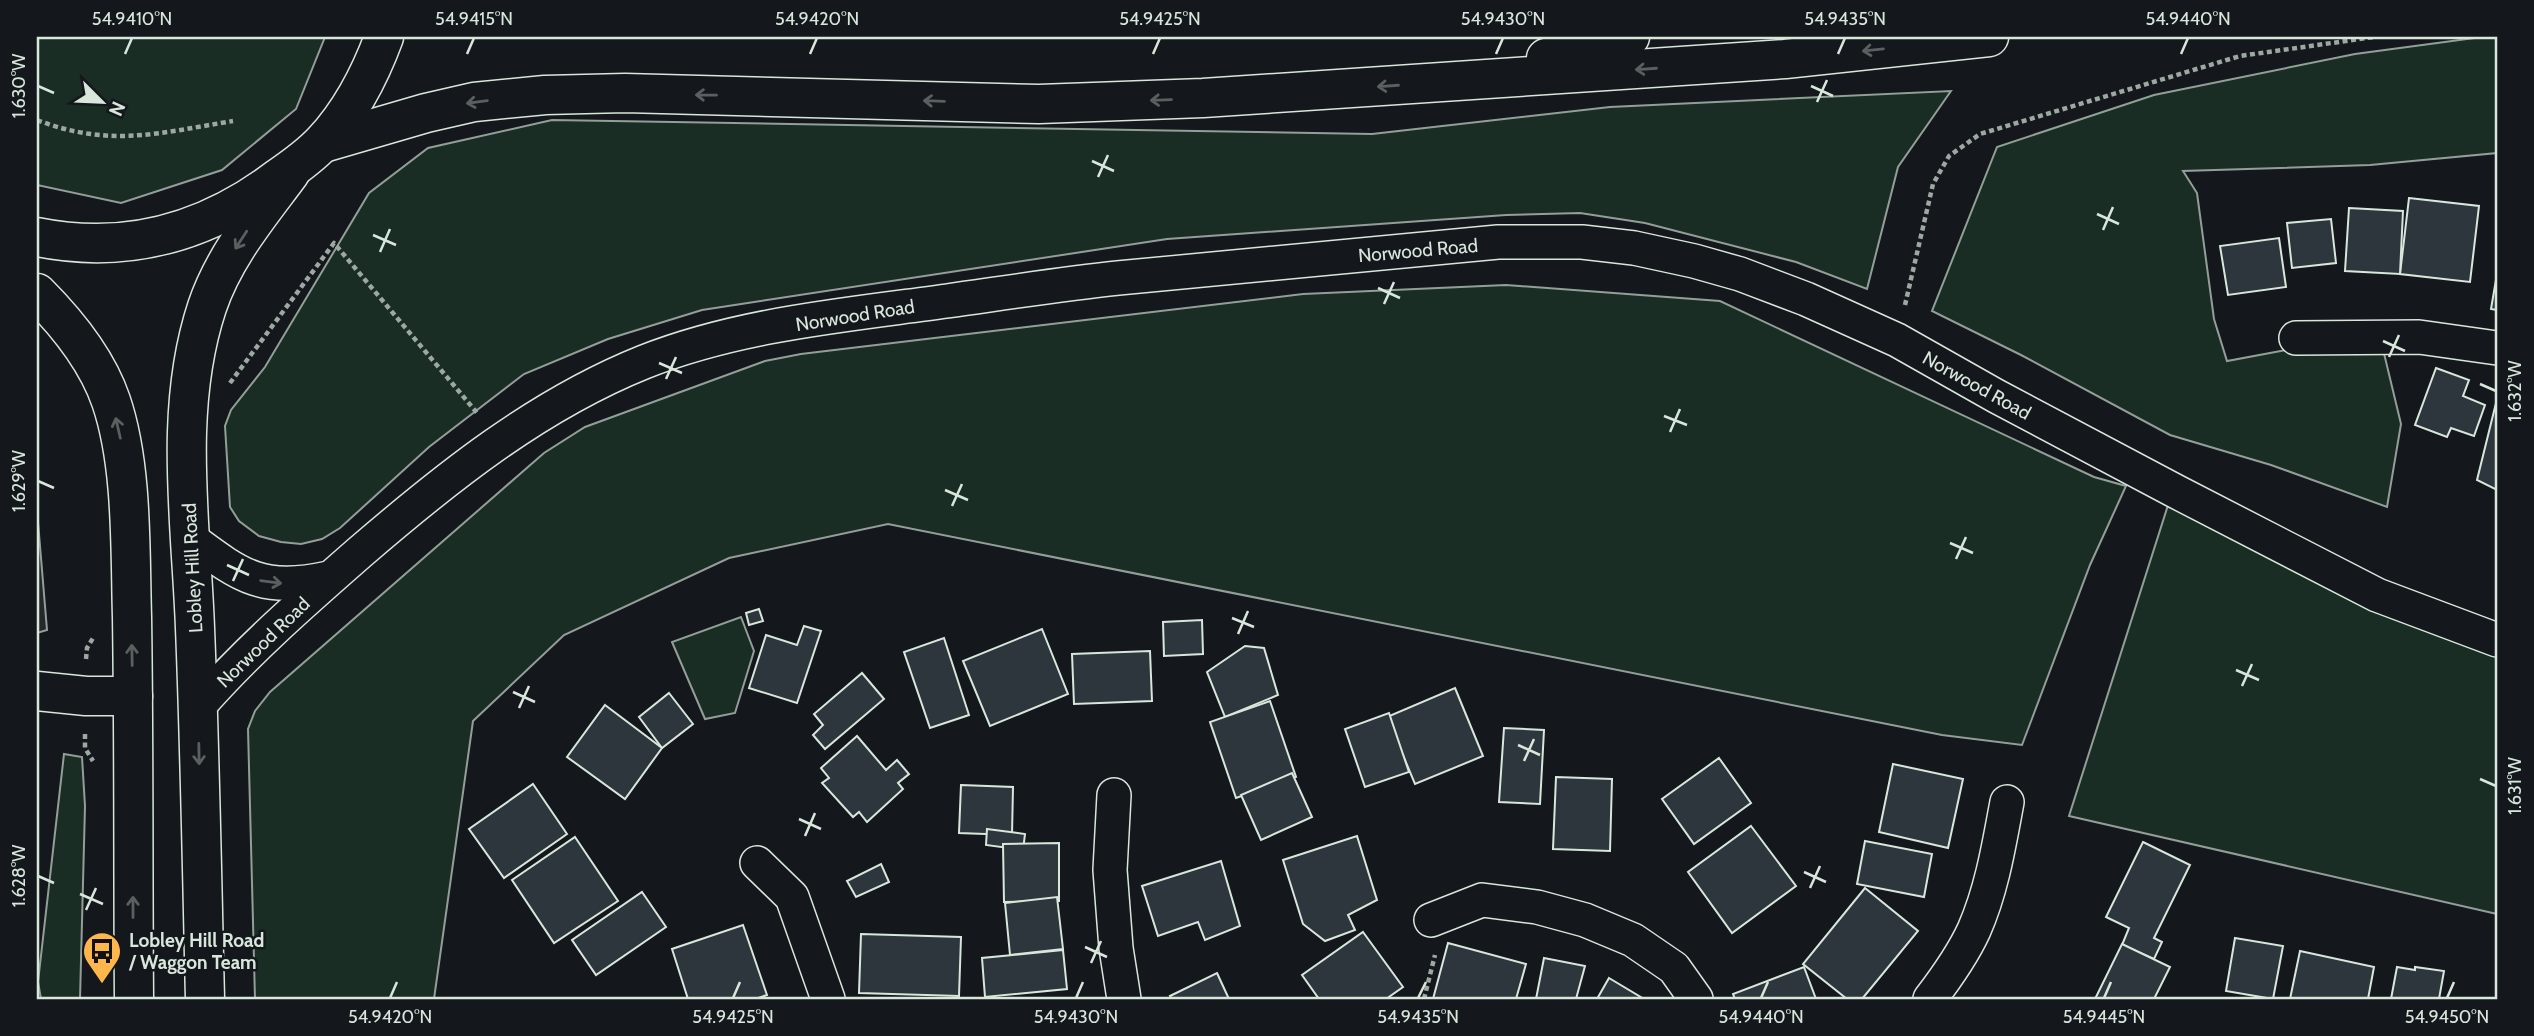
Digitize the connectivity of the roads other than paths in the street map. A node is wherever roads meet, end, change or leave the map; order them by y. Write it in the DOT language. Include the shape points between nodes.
graph roads {
  1 [pos="1630,37"];
  2 [pos="1989,37"];
  3 [pos="381,46"];
  4 [pos="1456,81"];
  5 [pos="309,154"];
  6 [pos="37,237"];
  7 [pos="37,293"];
  8 [pos="2296,338"];
  9 [pos="2497,348"];
  10 [pos="191,539"];
  11 [pos="329,579"];
  12 [pos="2497,640"];
  13 [pos="37,691"];
  14 [pos="133,696"];
  15 [pos="198,707"];
  16 [pos="1114,795"];
  17 [pos="2007,802"];
  18 [pos="757,863"];
  19 [pos="1431,920"];
  20 [pos="134,999"];
  21 [pos="205,999"];
  22 [pos="828,999"];
  23 [pos="1124,999"];
  24 [pos="1696,999"];
  25 [pos="1930,999"];
  1 -- 4 [label="main road"];
  2 -- 4 [label="main road, one-way" via="1785,60"];
  3 -- 5 [label="main road, Lobley Hill Road" via="361,90"];
  4 -- 5 [label="main road, one-way" via="1039,104 545,95 474,102 426,113"];
  5 -- 6 [label="main road" via="249,200 160,237 107,244"];
  5 -- 10 [label="main road, Lobley Hill Road, one-way" via="240,241 219,278 201,328 187,410"];
  14 -- 7 [label="main road, one-way" via="130,540 114,414 93,362"];
  8 -- 9 [label="street" via="2419,337"];
  10 -- 11 [label="street, Norwood Road, one-way" via="231,569 258,580 284,584"];
  10 -- 15 [label="main road, Lobley Hill Road"];
  11 -- 12 [label="street, Norwood Road" via="500,440 595,383 679,349 822,318 1114,278 1498,242 1582,242 1694,261 1806,299 1897,340 2377,594"];
  11 -- 15 [label="street, Norwood Road" via="234,666"];
  13 -- 14 [label="main road"];
  20 -- 14 [label="main road, one-way"];
  15 -- 21 [label="main road, Lobley Hill Road, one-way"];
  16 -- 23 [label="street" via="1110,870"];
  17 -- 25 [label="street" via="1992,878 1974,930"];
  18 -- 22 [label="street" via="792,897"];
  19 -- 24 [label="street" via="1482,900 1537,907 1585,920 1633,940 1674,968"];
}
